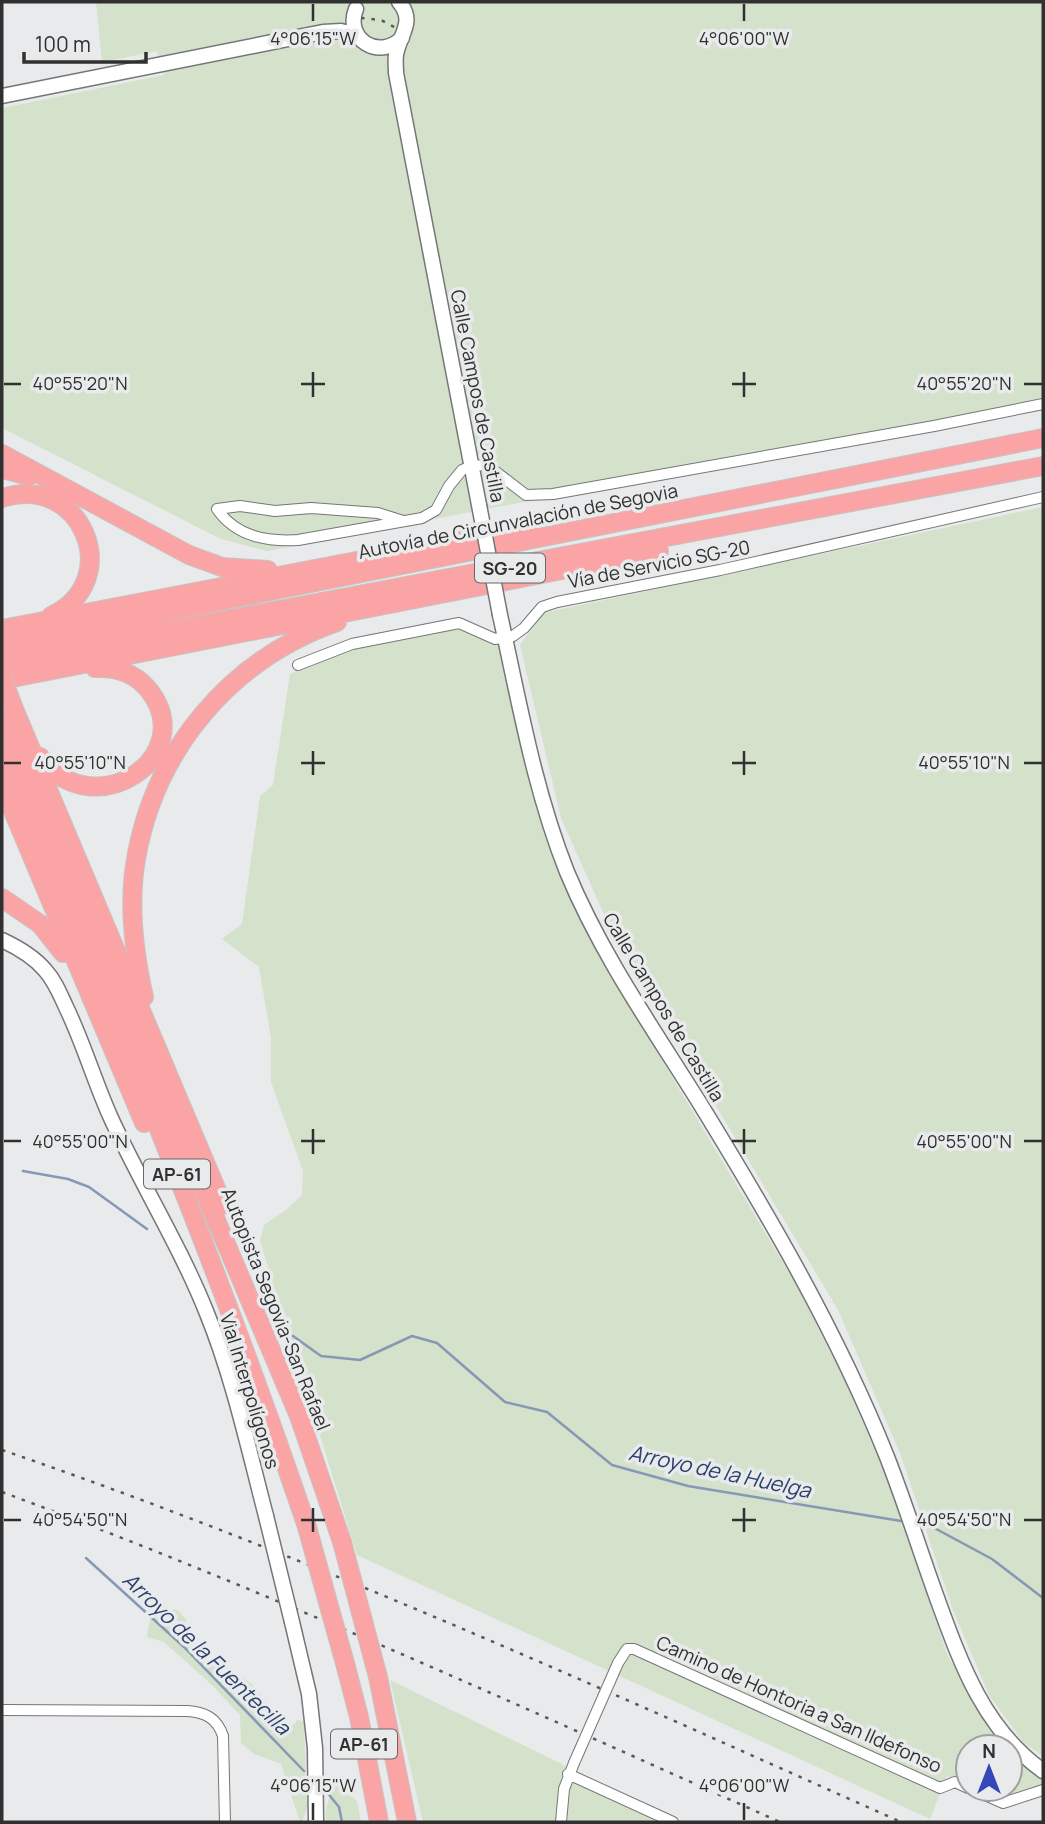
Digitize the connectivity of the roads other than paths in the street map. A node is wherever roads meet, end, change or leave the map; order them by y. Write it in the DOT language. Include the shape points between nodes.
graph roads {
  1 [pos="399,2"];
  2 [pos="359,5"];
  3 [pos="323,32"];
  4 [pos="357,35"];
  5 [pos="402,38"];
  6 [pos="378,48"];
  7 [pos="396,73"];
  8 [pos="2,96"];
  9 [pos="1043,404"];
  10 [pos="1043,438"];
  11 [pos="2,454"];
  12 [pos="471,466"];
  13 [pos="1043,466"];
  14 [pos="2,469"];
  15 [pos="1018,471"];
  16 [pos="850,475"];
  17 [pos="1043,497"];
  18 [pos="2,498"];
  19 [pos="111,514"];
  20 [pos="403,522"];
  21 [pos="358,561"];
  22 [pos="472,589"];
  23 [pos="9,627"];
  24 [pos="505,638"];
  25 [pos="2,647"];
  26 [pos="2,662"];
  27 [pos="298,665"];
  28 [pos="46,671"];
  29 [pos="2,679"];
  30 [pos="8,712"];
  31 [pos="23,728"];
  32 [pos="2,751"];
  33 [pos="2,785"];
  34 [pos="2,900"];
  35 [pos="2,940"];
  36 [pos="111,1048"];
  37 [pos="188,1119"];
  38 [pos="270,1416"];
  39 [pos="299,1416"];
  40 [pos="2,1710"];
  41 [pos="1043,1771"];
  42 [pos="568,1774"];
  43 [pos="954,1782"];
  44 [pos="1043,1790"];
  45 [pos="1024,1796"];
  46 [pos="225,1822"];
  47 [pos="316,1822"];
  48 [pos="379,1822"];
  49 [pos="407,1822"];
  50 [pos="561,1822"];
  51 [pos="673,1822"];
  1 -- 5 [label="main road, Calle Campos de Castilla" via="408,19"];
  2 -- 3 [label="main road, Calle Campos de Castilla" via="344,22"];
  2 -- 4 [label="main road, Calle Campos de Castilla" via="353,22"];
  3 -- 4 [label="main road, Calle Campos de Castilla"];
  3 -- 8 [label="main road, Calle Campos de Castilla"];
  4 -- 6 [label="main road, Calle Campos de Castilla"];
  5 -- 6 [label="main road"];
  5 -- 7 [label="main road, Calle Campos de Castilla"];
  6 -- 7 [label="main road, Calle Campos de Castilla"];
  7 -- 12 [label="main road, Calle Campos de Castilla"];
  9 -- 12 [label="street" via="553,494 526,495 487,465"];
  10 -- 16 [label="highway, Autovía de Circunvalación de Segovia / SG-20"];
  11 -- 19 [label="highway"];
  12 -- 20 [label="street" via="449,486 436,510"];
  12 -- 24 [label="main road, Calle Campos de Castilla, bridge"];
  13 -- 15 [label="highway, SG-20"];
  14 -- 19 [label="highway" via="32,477"];
  15 -- 22 [label="highway" via="864,509"];
  15 -- 26 [label="highway, SG-20"];
  16 -- 21 [label="highway"];
  16 -- 25 [label="highway, Autovía de Circunvalación de Segovia / SG-20"];
  17 -- 24 [label="street, Vía de Servicio SG-20" via="557,602 542,607 524,628"];
  18 -- 23 [label="highway" via="30,494 56,501 72,513 88,545 89,573 77,597 54,615"];
  19 -- 21 [label="highway" via="222,567 271,570"];
  20 -- 20 [label="street" via="281,541 240,531 217,509 311,508 377,513"];
  21 -- 23 [label="highway"];
  22 -- 28 [label="highway"];
  22 -- 37 [label="highway" via="352,617 289,643 229,684 202,714 164,771 135,860 133,929 145,1002"];
  24 -- 27 [label="street" via="495,639 459,623 352,644"];
  24 -- 41 [label="main road, Calle Campos de Castilla" via="552,834 589,919 632,998 774,1228 847,1365 888,1459 972,1686 1003,1736"];
  28 -- 29 [label="highway"];
  28 -- 31 [label="highway" via="111,668 139,680 158,705 162,726 158,745 135,776 112,786 91,788 53,771"];
  29 -- 30 [label="highway, bridge"];
  30 -- 31 [label="highway"];
  30 -- 39 [label="highway, Autopista Segovia-San Rafael / AP-61"];
  31 -- 37 [label="highway"];
  32 -- 38 [label="highway, AP-61" via="169,1152"];
  33 -- 36 [label="highway"];
  34 -- 36 [label="highway" via="50,934"];
  35 -- 47 [label="main road, Vial Interpolígonos, bridge" via="37,962 59,991 108,1113 206,1310 239,1408 309,1694"];
  36 -- 38 [label="highway"];
  37 -- 39 [label="highway" via="261,1302"];
  38 -- 48 [label="highway, AP-61, bridge" via="346,1667"];
  39 -- 49 [label="highway, Autopista Segovia-San Rafael / AP-61, bridge" via="342,1542 378,1677"];
  40 -- 46 [label="street" via="193,1711 208,1716 223,1736"];
  42 -- 43 [label="street, Camino de Hontoria a San Ildefonso, bridge" via="618,1663 627,1649 634,1649 940,1788"];
  42 -- 50 [label="street, Camino de Hontoria a San Ildefonso"];
  42 -- 51 [label="street"];
  44 -- 45 [label="street, Camino de Hontoria a San Ildefonso"];
}
